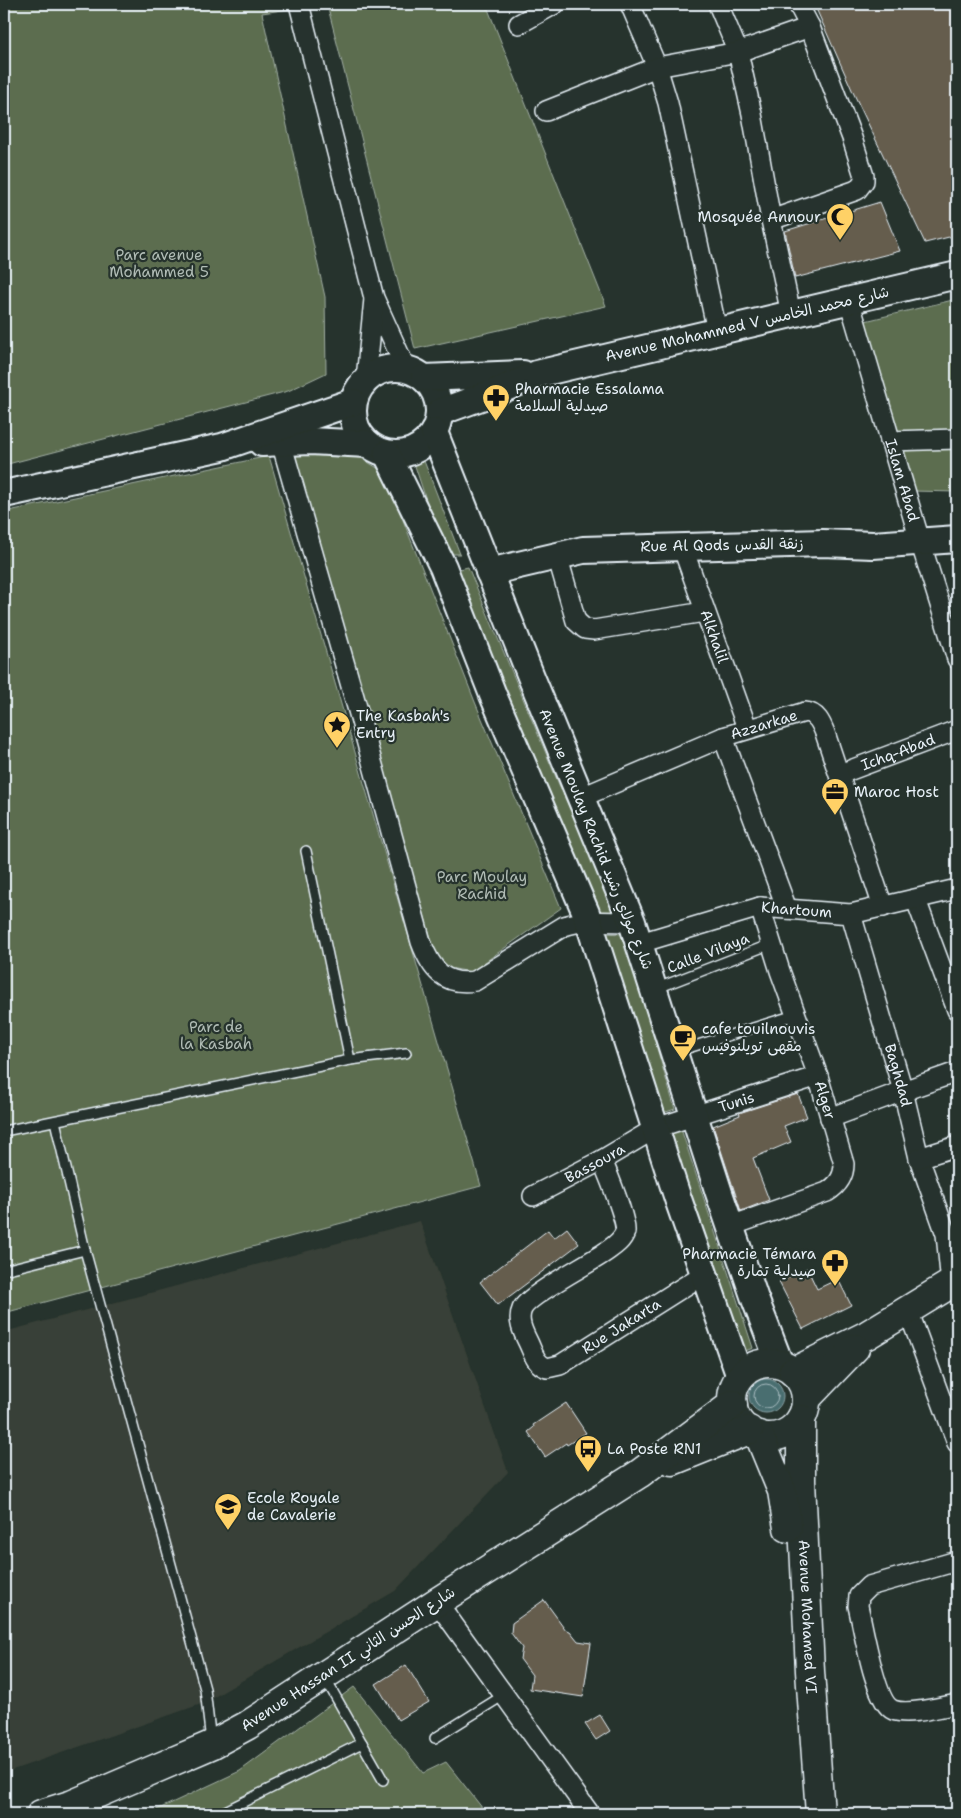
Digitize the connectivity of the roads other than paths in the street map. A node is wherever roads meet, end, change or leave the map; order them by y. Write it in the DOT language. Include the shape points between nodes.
graph roads {
  1 [pos="299,4"];
  2 [pos="556,4"];
  3 [pos="630,4"];
  4 [pos="718,4"];
  5 [pos="798,4"];
  6 [pos="519,24"];
  7 [pos="810,27"];
  8 [pos="738,52"];
  9 [pos="657,67"];
  10 [pos="546,111"];
  11 [pos="771,220"];
  12 [pos="957,275"];
  13 [pos="374,298"];
  14 [pos="849,300"];
  15 [pos="791,314"];
  16 [pos="717,331"];
  17 [pos="415,373"];
  18 [pos="537,374"];
  19 [pos="366,380"];
  20 [pos="353,402"];
  21 [pos="437,422"];
  22 [pos="957,439"];
  23 [pos="890,441"];
  24 [pos="280,442"];
  25 [pos="222,447"];
  26 [pos="378,449"];
  27 [pos="4,494"];
  28 [pos="957,539"];
  29 [pos="920,540"];
  30 [pos="682,546"];
  31 [pos="556,555"];
  32 [pos="486,563"];
  33 [pos="443,567"];
  34 [pos="704,612"];
  35 [pos="957,659"];
  36 [pos="747,728"];
  37 [pos="957,730"];
  38 [pos="723,737"];
  39 [pos="840,774"];
  40 [pos="582,796"];
  41 [pos="306,851"];
  42 [pos="957,889"];
  43 [pos="916,900"];
  44 [pos="760,907"];
  45 [pos="883,907"];
  46 [pos="786,909"];
  47 [pos="851,914"];
  48 [pos="589,922"];
  49 [pos="636,933"];
  50 [pos="771,944"];
  51 [pos="654,989"];
  52 [pos="957,1010"];
  53 [pos="795,1015"];
  54 [pos="675,1052"];
  55 [pos="406,1054"];
  56 [pos="350,1060"];
  57 [pos="957,1072"];
  58 [pos="818,1076"];
  59 [pos="902,1091"];
  60 [pos="696,1116"];
  61 [pos="830,1118"];
  62 [pos="54,1120"];
  63 [pos="656,1128"];
  64 [pos="4,1131"];
  65 [pos="957,1146"];
  66 [pos="919,1158"];
  67 [pos="602,1160"];
  68 [pos="533,1196"];
  69 [pos="731,1226"];
  70 [pos="952,1239"];
  71 [pos="84,1250"];
  72 [pos="4,1270"];
  73 [pos="704,1274"];
  74 [pos="954,1282"];
  75 [pos="908,1310"];
  76 [pos="867,1335"];
  77 [pos="786,1368"];
  78 [pos="740,1377"];
  79 [pos="733,1404"];
  80 [pos="804,1409"];
  81 [pos="754,1433"];
  82 [pos="957,1443"];
  83 [pos="639,1474"];
  84 [pos="957,1561"];
  85 [pos="437,1602"];
  86 [pos="324,1676"];
  87 [pos="505,1695"];
  88 [pos="957,1704"];
  89 [pos="435,1738"];
  90 [pos="362,1743"];
  91 [pos="211,1744"];
  92 [pos="383,1780"];
  93 [pos="41,1814"];
  94 [pos="219,1814"];
  95 [pos="590,1814"];
  96 [pos="810,1814"];
  97 [pos="820,1814"];
  1 -- 13 [label="street"];
  2 -- 6 [label="street"];
  3 -- 9 [label="street"];
  4 -- 8 [label="street"];
  5 -- 7 [label="street"];
  7 -- 8 [label="street"];
  7 -- 11 [label="street" via="864,170 864,181 857,190"];
  8 -- 9 [label="street"];
  8 -- 11 [label="street"];
  9 -- 10 [label="street"];
  9 -- 16 [label="street" via="680,156"];
  11 -- 15 [label="street"];
  12 -- 14 [label="main road, Avenue Mohammed V شارع محمد الخامس"];
  13 -- 17 [label="street"];
  13 -- 19 [label="street"];
  14 -- 15 [label="main road, Avenue Mohammed V شارع محمد الخامس"];
  14 -- 23 [label="street, Islam Abad"];
  15 -- 16 [label="main road, Avenue Mohammed V شارع محمد الخامس"];
  16 -- 18 [label="main road, Avenue Mohammed V شارع محمد الخامس"];
  17 -- 18 [label="main road"];
  17 -- 19 [label="main road" via="392,367 378,371"];
  17 -- 21 [label="main road" via="432,388 438,399"];
  18 -- 21 [label="main road"];
  19 -- 20 [label="main road"];
  20 -- 25 [label="main road"];
  20 -- 26 [label="main road" via="352,416 360,436"];
  21 -- 26 [label="main road" via="428,441 409,453"];
  21 -- 32 [label="main road, Avenue Moulay Rachid شارع مولاي رشيد"];
  22 -- 23 [label="street"];
  23 -- 29 [label="street, Islam Abad"];
  24 -- 25 [label="main road"];
  24 -- 26 [label="main road" via="310,441"];
  24 -- 48 [label="street, Khartoum" via="428,959 437,972 449,979 462,983 475,981 564,926"];
  25 -- 27 [label="main road"];
  26 -- 33 [label="main road"];
  28 -- 29 [label="main road, Rue Al Qods زنقة القدس"];
  29 -- 30 [label="main road, Rue Al Qods زنقة القدس" via="873,545"];
  29 -- 35 [label="street, Islam Abad"];
  30 -- 31 [label="main road, Rue Al Qods زنقة القدس" via="582,550"];
  30 -- 34 [label="street, Alkhalil"];
  31 -- 32 [label="main road, Rue Al Qods زنقة القدس"];
  31 -- 34 [label="street" via="576,621 586,629"];
  32 -- 33 [label="main road, Rue Al Qods زنقة القدس"];
  32 -- 40 [label="main road, Avenue Moulay Rachid شارع مولاي رشيد"];
  33 -- 48 [label="main road"];
  34 -- 36 [label="street, Alkhalil"];
  36 -- 38 [label="street, Azzarkae"];
  36 -- 39 [label="street, Azzarkae" via="810,712 820,721"];
  37 -- 39 [label="street, Ichq-Abad"];
  38 -- 40 [label="street, Azzarkae"];
  38 -- 46 [label="street"];
  39 -- 45 [label="street, Azzarkae"];
  40 -- 49 [label="main road, Avenue Moulay Rachid شارع مولاي رشيد"];
  41 -- 56 [label="lane"];
  42 -- 43 [label="street, Khartoum"];
  43 -- 45 [label="street, Khartoum"];
  43 -- 52 [label="street"];
  44 -- 46 [label="street, Khartoum"];
  44 -- 49 [label="street, Khartoum"];
  44 -- 50 [label="street, Alger"];
  45 -- 47 [label="street, Khartoum"];
  46 -- 47 [label="street, Khartoum"];
  47 -- 59 [label="street, Baghdad"];
  48 -- 49 [label="street, Khartoum"];
  48 -- 63 [label="main road"];
  49 -- 51 [label="main road, Avenue Moulay Rachid شارع مولاي رشيد"];
  50 -- 51 [label="lane, Calle Vilaya"];
  50 -- 53 [label="street, Alger"];
  51 -- 54 [label="main road, Avenue Moulay Rachid شارع مولاي رشيد"];
  53 -- 54 [label="lane"];
  53 -- 58 [label="street, Alger"];
  54 -- 60 [label="main road, Avenue Moulay Rachid شارع مولاي رشيد"];
  55 -- 56 [label="lane"];
  56 -- 62 [label="lane"];
  57 -- 59 [label="street"];
  58 -- 60 [label="street, Tunis"];
  58 -- 61 [label="street, Alger"];
  59 -- 61 [label="street"];
  59 -- 66 [label="street, Baghdad"];
  60 -- 63 [label="street, Tunis"];
  60 -- 69 [label="main road, Avenue Moulay Rachid شارع مولاي رشيد"];
  61 -- 69 [label="street, Alger" via="844,1164 840,1181 827,1192"];
  62 -- 64 [label="lane"];
  62 -- 71 [label="lane"];
  63 -- 67 [label="street, Bassoura"];
  63 -- 73 [label="main road"];
  65 -- 66 [label="street"];
  66 -- 70 [label="street, Baghdad"];
  67 -- 68 [label="street, Bassoura"];
  67 -- 73 [label="street, Rue Jakarta" via="626,1229 619,1242 534,1296 522,1309 522,1330 537,1362 547,1368 560,1365"];
  69 -- 77 [label="main road, Avenue Moulay Rachid شارع مولاي رشيد" via="755,1299"];
  70 -- 74 [label="street, Baghdad"];
  71 -- 72 [label="lane"];
  71 -- 91 [label="lane" via="205,1689"];
  73 -- 78 [label="main road"];
  74 -- 75 [label="main road"];
  75 -- 76 [label="main road"];
  75 -- 82 [label="street"];
  76 -- 77 [label="main road"];
  76 -- 80 [label="main road"];
  77 -- 78 [label="main road" via="769,1363 758,1365"];
  77 -- 80 [label="main road" via="800,1379 805,1389"];
  78 -- 79 [label="main road" via="733,1394"];
  79 -- 81 [label="main road" via="741,1423"];
  79 -- 83 [label="main road, Avenue Hassan II شارع الحسن الثاني"];
  80 -- 81 [label="main road" via="795,1427 783,1434"];
  80 -- 97 [label="main road, Avenue Mohamed VI" via="800,1481"];
  81 -- 83 [label="main road, Avenue Hassan II شارع الحسن الثاني"];
  81 -- 96 [label="main road, Avenue Mohamed VI" via="778,1478 785,1504"];
  83 -- 85 [label="main road, Avenue Hassan II شارع الحسن الثاني"];
  84 -- 88 [label="street" via="869,1586 859,1596 858,1606 876,1684 886,1706 906,1712"];
  85 -- 86 [label="main road, Avenue Hassan II شارع الحسن الثاني"];
  85 -- 87 [label="street"];
  86 -- 90 [label="lane"];
  86 -- 91 [label="main road, Avenue Hassan II شارع الحسن الثاني" via="248,1725"];
  87 -- 89 [label="lane"];
  87 -- 95 [label="street"];
  90 -- 92 [label="lane"];
  90 -- 94 [label="lane"];
  91 -- 93 [label="main road, Avenue Hassan II شارع الحسن الثاني" via="73,1804"];
}
